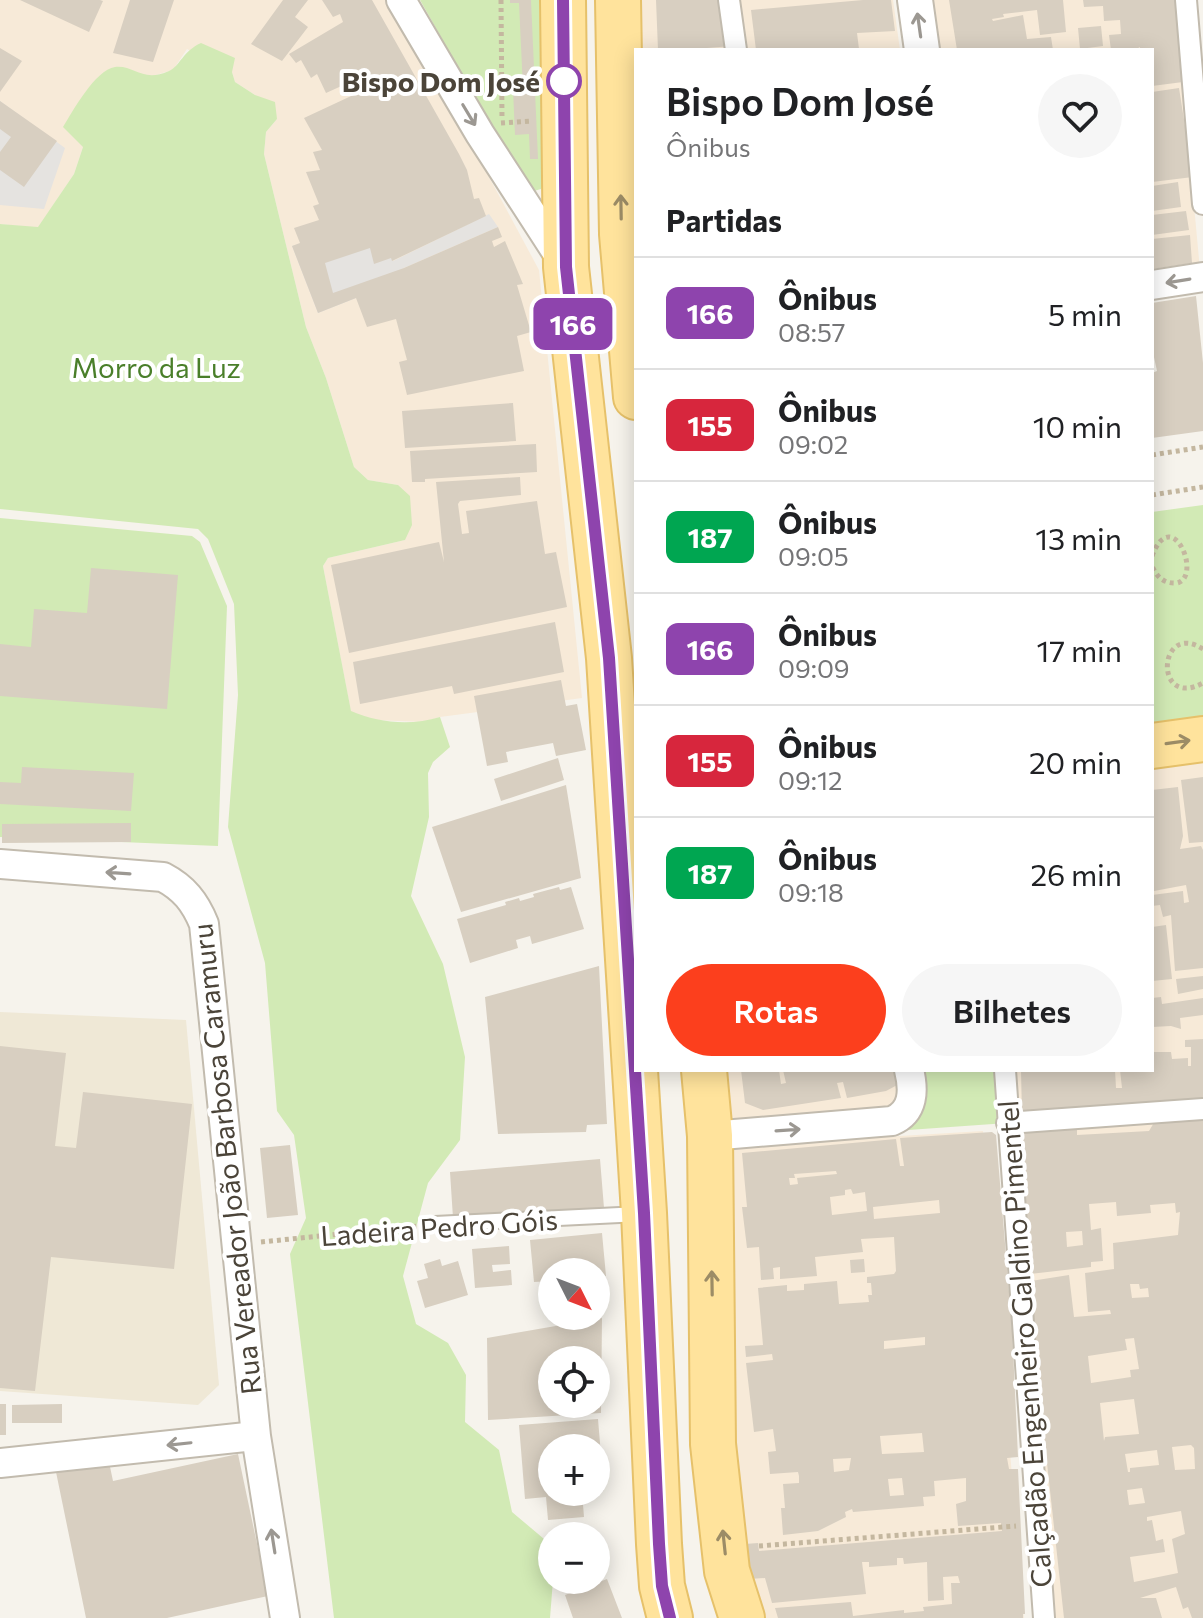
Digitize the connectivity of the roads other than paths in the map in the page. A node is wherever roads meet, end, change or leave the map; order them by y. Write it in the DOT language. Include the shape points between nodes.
graph roads {
  1 [pos="401,0"];
  2 [pos="563,0"];
  3 [pos="618,0"];
  4 [pos="729,0"];
  5 [pos="915,0"];
  6 [pos="1186,0"];
  7 [pos="736,48"];
  8 [pos="922,48"];
  9 [pos="1203,204"];
  10 [pos="566,267"];
  11 [pos="1203,277"];
  12 [pos="1154,285"];
  13 [pos="634,360"];
  14 [pos="622,673"];
  15 [pos="1203,739"];
  16 [pos="1154,746"];
  17 [pos="0,864"];
  18 [pos="631,927"];
  19 [pos="634,993"];
  20 [pos="638,1072"];
  21 [pos="703,1072"];
  22 [pos="909,1072"];
  23 [pos="1005,1072"];
  24 [pos="1203,1109"];
  25 [pos="1007,1123"];
  26 [pos="710,1136"];
  27 [pos="644,1213"];
  28 [pos="435,1224"];
  29 [pos="256,1436"];
  30 [pos="0,1463"];
  31 [pos="285,1618"];
  32 [pos="670,1618"];
  33 [pos="742,1618"];
  34 [pos="1044,1618"];
  1 -- 10 [label="street, one-way"];
  2 -- 10 [label="main road"];
  13 -- 3 [label="main road, one-way" via="622,234"];
  4 -- 7 [label="street"];
  8 -- 5 [label="street, one-way"];
  6 -- 9 [label="street"];
  10 -- 14 [label="main road"];
  11 -- 12 [label="street, one-way"];
  14 -- 18 [label="main road"];
  16 -- 15 [label="main road, one-way"];
  29 -- 17 [label="street, Rua Vereador João Barbosa Caramuru, one-way" via="210,971 198,908 179,885 163,877"];
  18 -- 19 [label="main road"];
  20 -- 27 [label="main road"];
  21 -- 26 [label="main road"];
  26 -- 22 [label="street, one-way" via="892,1121 909,1106"];
  23 -- 25 [label="street, Calçadão Engenheiro Galdino Pimentel"];
  24 -- 25 [label="street"];
  25 -- 34 [label="street, Calçadão Engenheiro Galdino Pimentel"];
  33 -- 26 [label="main road, one-way" via="727,1571 713,1444"];
  27 -- 28 [label="lane, Ladeira Pedro Góis"];
  27 -- 32 [label="main road" via="659,1544"];
  29 -- 30 [label="street, one-way"];
  31 -- 29 [label="street, Rua Vereador João Barbosa Caramuru, one-way"];
}
